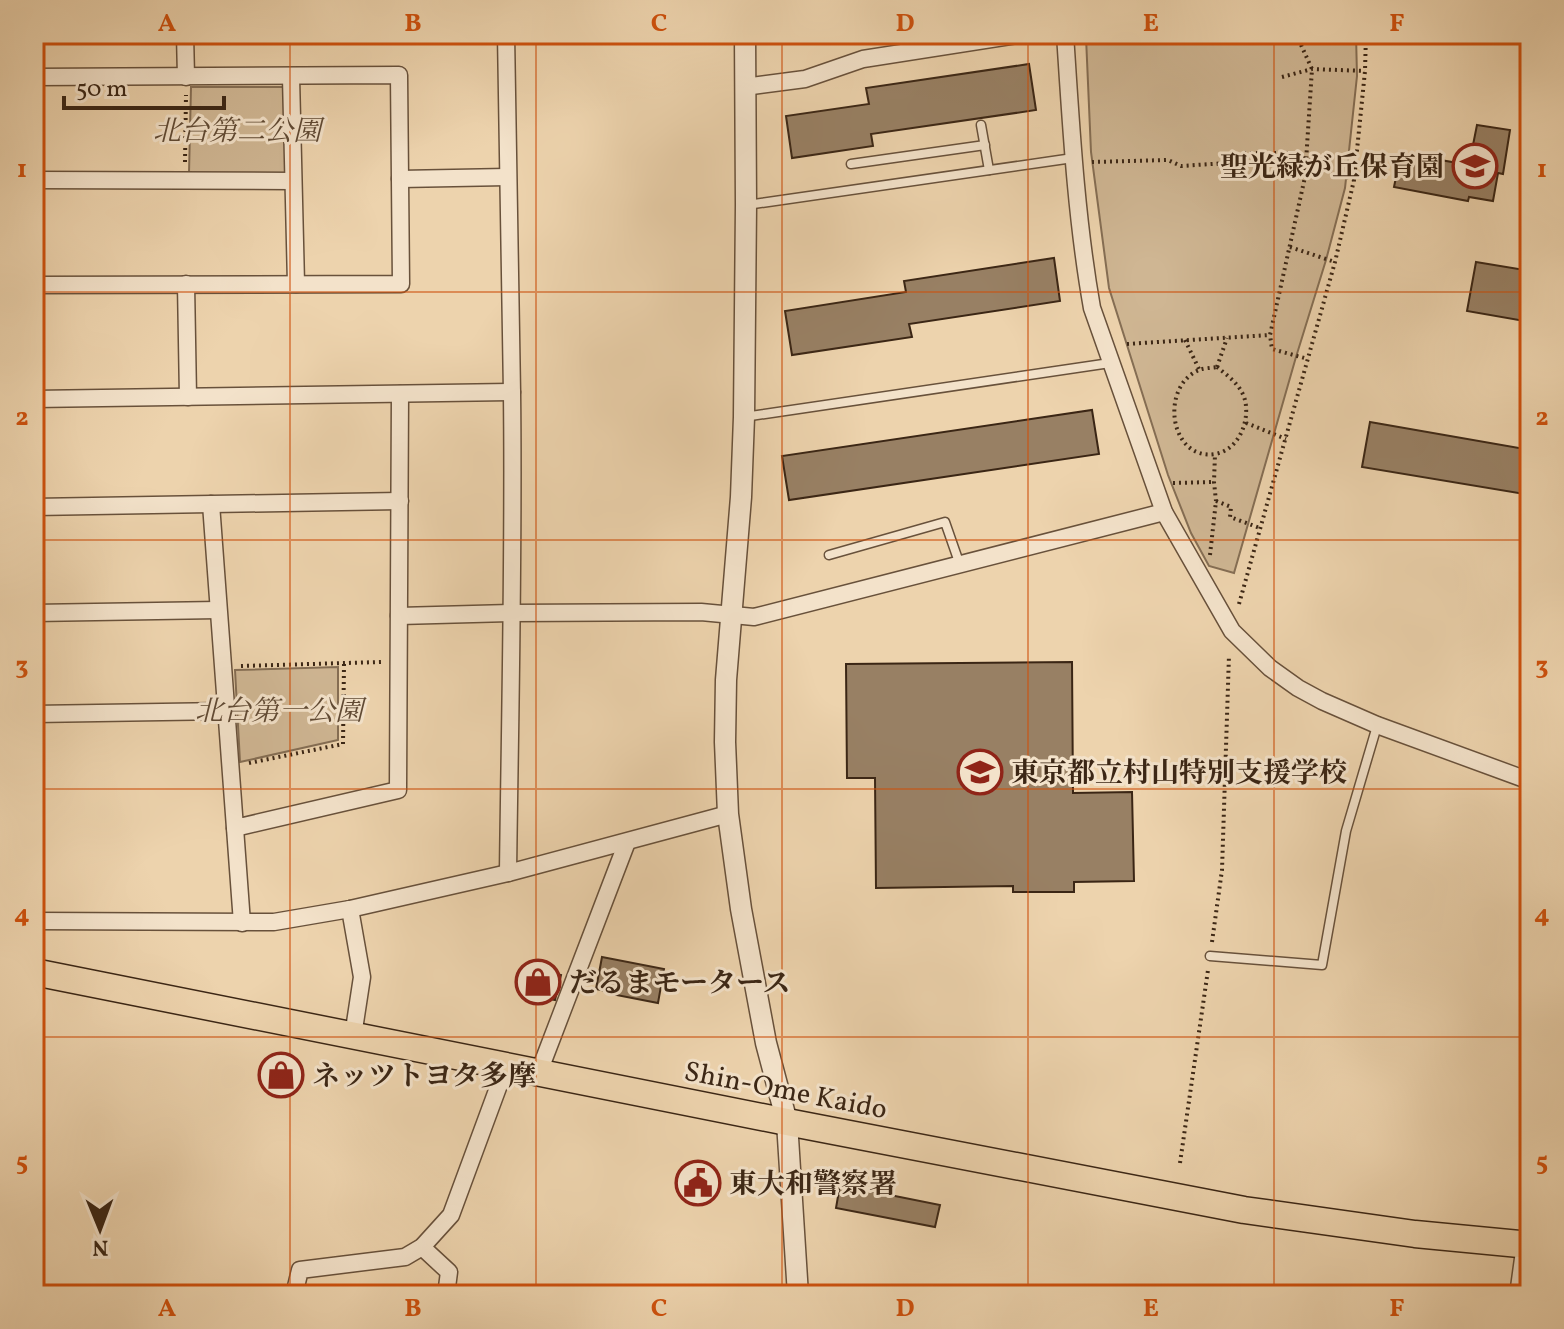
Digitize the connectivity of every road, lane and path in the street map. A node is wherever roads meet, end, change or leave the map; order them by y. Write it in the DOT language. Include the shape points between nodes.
graph roads {
  1 [pos="185,34"];
  2 [pos="506,34"];
  3 [pos="745,34"];
  4 [pos="1024,34"];
  5 [pos="1065,34"];
  6 [pos="1296,34"];
  7 [pos="1366,34"];
  8 [pos="951,40"];
  9 [pos="1312,69"];
  10 [pos="1365,71"];
  11 [pos="34,77"];
  12 [pos="186,77"];
  13 [pos="291,77"];
  14 [pos="1282,77"];
  15 [pos="744,87"];
  16 [pos="981,125"];
  17 [pos="985,145"];
  18 [pos="1073,158"];
  19 [pos="1306,161"];
  20 [pos="1092,162"];
  21 [pos="851,164"];
  22 [pos="989,170"];
  23 [pos="507,177"];
  24 [pos="400,179"];
  25 [pos="34,180"];
  26 [pos="185,180"];
  27 [pos="1354,180"];
  28 [pos="293,181"];
  29 [pos="746,205"];
  30 [pos="1290,247"];
  31 [pos="1335,262"];
  32 [pos="186,284"];
  33 [pos="296,284"];
  34 [pos="34,285"];
  35 [pos="1270,335"];
  36 [pos="1227,338"];
  37 [pos="1185,340"];
  38 [pos="1127,344"];
  39 [pos="1308,359"];
  40 [pos="1110,363"];
  41 [pos="1217,367"];
  42 [pos="1199,369"];
  43 [pos="512,392"];
  44 [pos="400,394"];
  45 [pos="188,397"];
  46 [pos="34,399"];
  47 [pos="744,417"];
  48 [pos="1246,423"];
  49 [pos="1286,439"];
  50 [pos="1215,454"];
  51 [pos="1214,482"];
  52 [pos="1171,483"];
  53 [pos="400,501"];
  54 [pos="1216,501"];
  55 [pos="211,504"];
  56 [pos="34,507"];
  57 [pos="1164,512"];
  58 [pos="1260,528"];
  59 [pos="829,555"];
  60 [pos="960,565"];
  61 [pos="1209,566"];
  62 [pos="218,610"];
  63 [pos="34,613"];
  64 [pos="512,613"];
  65 [pos="399,616"];
  66 [pos="732,616"];
  67 [pos="1232,631"];
  68 [pos="399,661"];
  69 [pos="344,664"];
  70 [pos="223,666"];
  71 [pos="226,711"];
  72 [pos="34,714"];
  73 [pos="1377,725"];
  74 [pos="231,767"];
  75 [pos="1530,781"];
  76 [pos="728,814"];
  77 [pos="235,828"];
  78 [pos="627,842"];
  79 [pos="508,873"];
  80 [pos="350,909"];
  81 [pos="34,921"];
  82 [pos="242,923"];
  83 [pos="1210,956"];
  84 [pos="34,972"];
  85 [pos="353,1036"];
  86 [pos="506,1066"];
  87 [pos="539,1072"];
  88 [pos="787,1122"];
  89 [pos="1180,1163"];
  90 [pos="1527,1244"];
  91 [pos="422,1247"];
  92 [pos="294,1295"];
  93 [pos="446,1295"];
  94 [pos="798,1295"];
  95 [pos="1518,1295"];
  1 -- 12 [label="street"];
  2 -- 23 [label="street"];
  3 -- 15 [label="street"];
  4 -- 8 [label="street"];
  5 -- 18 [label="street"];
  6 -- 9 [label="path"];
  7 -- 10 [label="path"];
  8 -- 15 [label="street" via="863,59 805,79"];
  9 -- 10 [label="path"];
  9 -- 14 [label="path"];
  9 -- 19 [label="path"];
  10 -- 27 [label="path"];
  11 -- 12 [label="street"];
  12 -- 13 [label="street"];
  12 -- 26 [label="path"];
  13 -- 24 [label="street" via="399,75"];
  13 -- 28 [label="street"];
  15 -- 29 [label="street"];
  16 -- 17 [label="lane"];
  17 -- 21 [label="lane"];
  17 -- 22 [label="lane"];
  18 -- 22 [label="lane"];
  18 -- 40 [label="street" via="1092,308"];
  19 -- 20 [label="path" via="1292,153 1245,153 1227,163 1181,166 1168,160"];
  19 -- 27 [label="path"];
  19 -- 30 [label="path"];
  22 -- 29 [label="lane"];
  23 -- 24 [label="street"];
  23 -- 43 [label="street"];
  24 -- 33 [label="street" via="401,284"];
  25 -- 26 [label="street"];
  26 -- 28 [label="street"];
  27 -- 31 [label="path"];
  28 -- 33 [label="street"];
  29 -- 47 [label="street"];
  30 -- 31 [label="path"];
  30 -- 35 [label="path"];
  31 -- 39 [label="path"];
  32 -- 33 [label="street"];
  32 -- 34 [label="street"];
  32 -- 45 [label="street"];
  35 -- 36 [label="path"];
  35 -- 39 [label="path" via="1272,349"];
  36 -- 37 [label="path"];
  36 -- 41 [label="path"];
  37 -- 38 [label="path"];
  37 -- 42 [label="path"];
  39 -- 49 [label="path"];
  40 -- 47 [label="lane"];
  40 -- 57 [label="street"];
  41 -- 42 [label="path"];
  41 -- 48 [label="path" via="1233,379 1245,399"];
  42 -- 50 [label="path" via="1183,381 1173,420 1182,440 1194,450"];
  43 -- 44 [label="street"];
  43 -- 64 [label="street"];
  44 -- 45 [label="street"];
  44 -- 53 [label="street"];
  45 -- 46 [label="street"];
  47 -- 66 [label="street"];
  48 -- 49 [label="path"];
  48 -- 50 [label="path" via="1229,449"];
  49 -- 58 [label="path"];
  50 -- 51 [label="path"];
  51 -- 52 [label="path"];
  51 -- 54 [label="path"];
  53 -- 55 [label="street"];
  53 -- 65 [label="street"];
  54 -- 58 [label="path" via="1231,507 1230,517"];
  54 -- 61 [label="path"];
  55 -- 56 [label="street"];
  55 -- 62 [label="street"];
  57 -- 60 [label="street"];
  57 -- 67 [label="street"];
  58 -- 67 [label="path"];
  59 -- 60 [label="lane" via="945,522"];
  60 -- 66 [label="street" via="754,617"];
  62 -- 63 [label="street"];
  62 -- 70 [label="street"];
  64 -- 65 [label="street"];
  64 -- 66 [label="street"];
  64 -- 79 [label="street"];
  65 -- 68 [label="street"];
  66 -- 76 [label="street" via="726,680"];
  67 -- 73 [label="street" via="1298,688"];
  67 -- 83 [label="path" via="1222,870"];
  68 -- 69 [label="path"];
  68 -- 77 [label="street" via="398,790"];
  69 -- 70 [label="path"];
  69 -- 74 [label="path" via="343,744"];
  70 -- 71 [label="street"];
  71 -- 72 [label="street"];
  71 -- 74 [label="street"];
  73 -- 75 [label="street"];
  73 -- 83 [label="lane" via="1346,831 1322,965"];
  74 -- 77 [label="street"];
  76 -- 78 [label="street"];
  76 -- 88 [label="street" via="766,1043"];
  77 -- 82 [label="street"];
  78 -- 79 [label="street"];
  78 -- 87 [label="street"];
  79 -- 80 [label="street"];
  80 -- 82 [label="street"];
  80 -- 85 [label="street" via="362,977"];
  81 -- 82 [label="street"];
  83 -- 89 [label="path"];
  84 -- 85 [label="main road, Shin-Ome Kaido"];
  85 -- 86 [label="main road, Shin-Ome Kaido"];
  86 -- 87 [label="main road, Shin-Ome Kaido"];
  86 -- 91 [label="street" via="451,1215"];
  87 -- 88 [label="main road, Shin-Ome Kaido"];
  88 -- 90 [label="main road, Shin-Ome Kaido" via="1244,1210"];
  88 -- 94 [label="street"];
  90 -- 95 [label="street"];
  91 -- 92 [label="street" via="405,1257 300,1270"];
  91 -- 93 [label="street" via="449,1272"];
}
